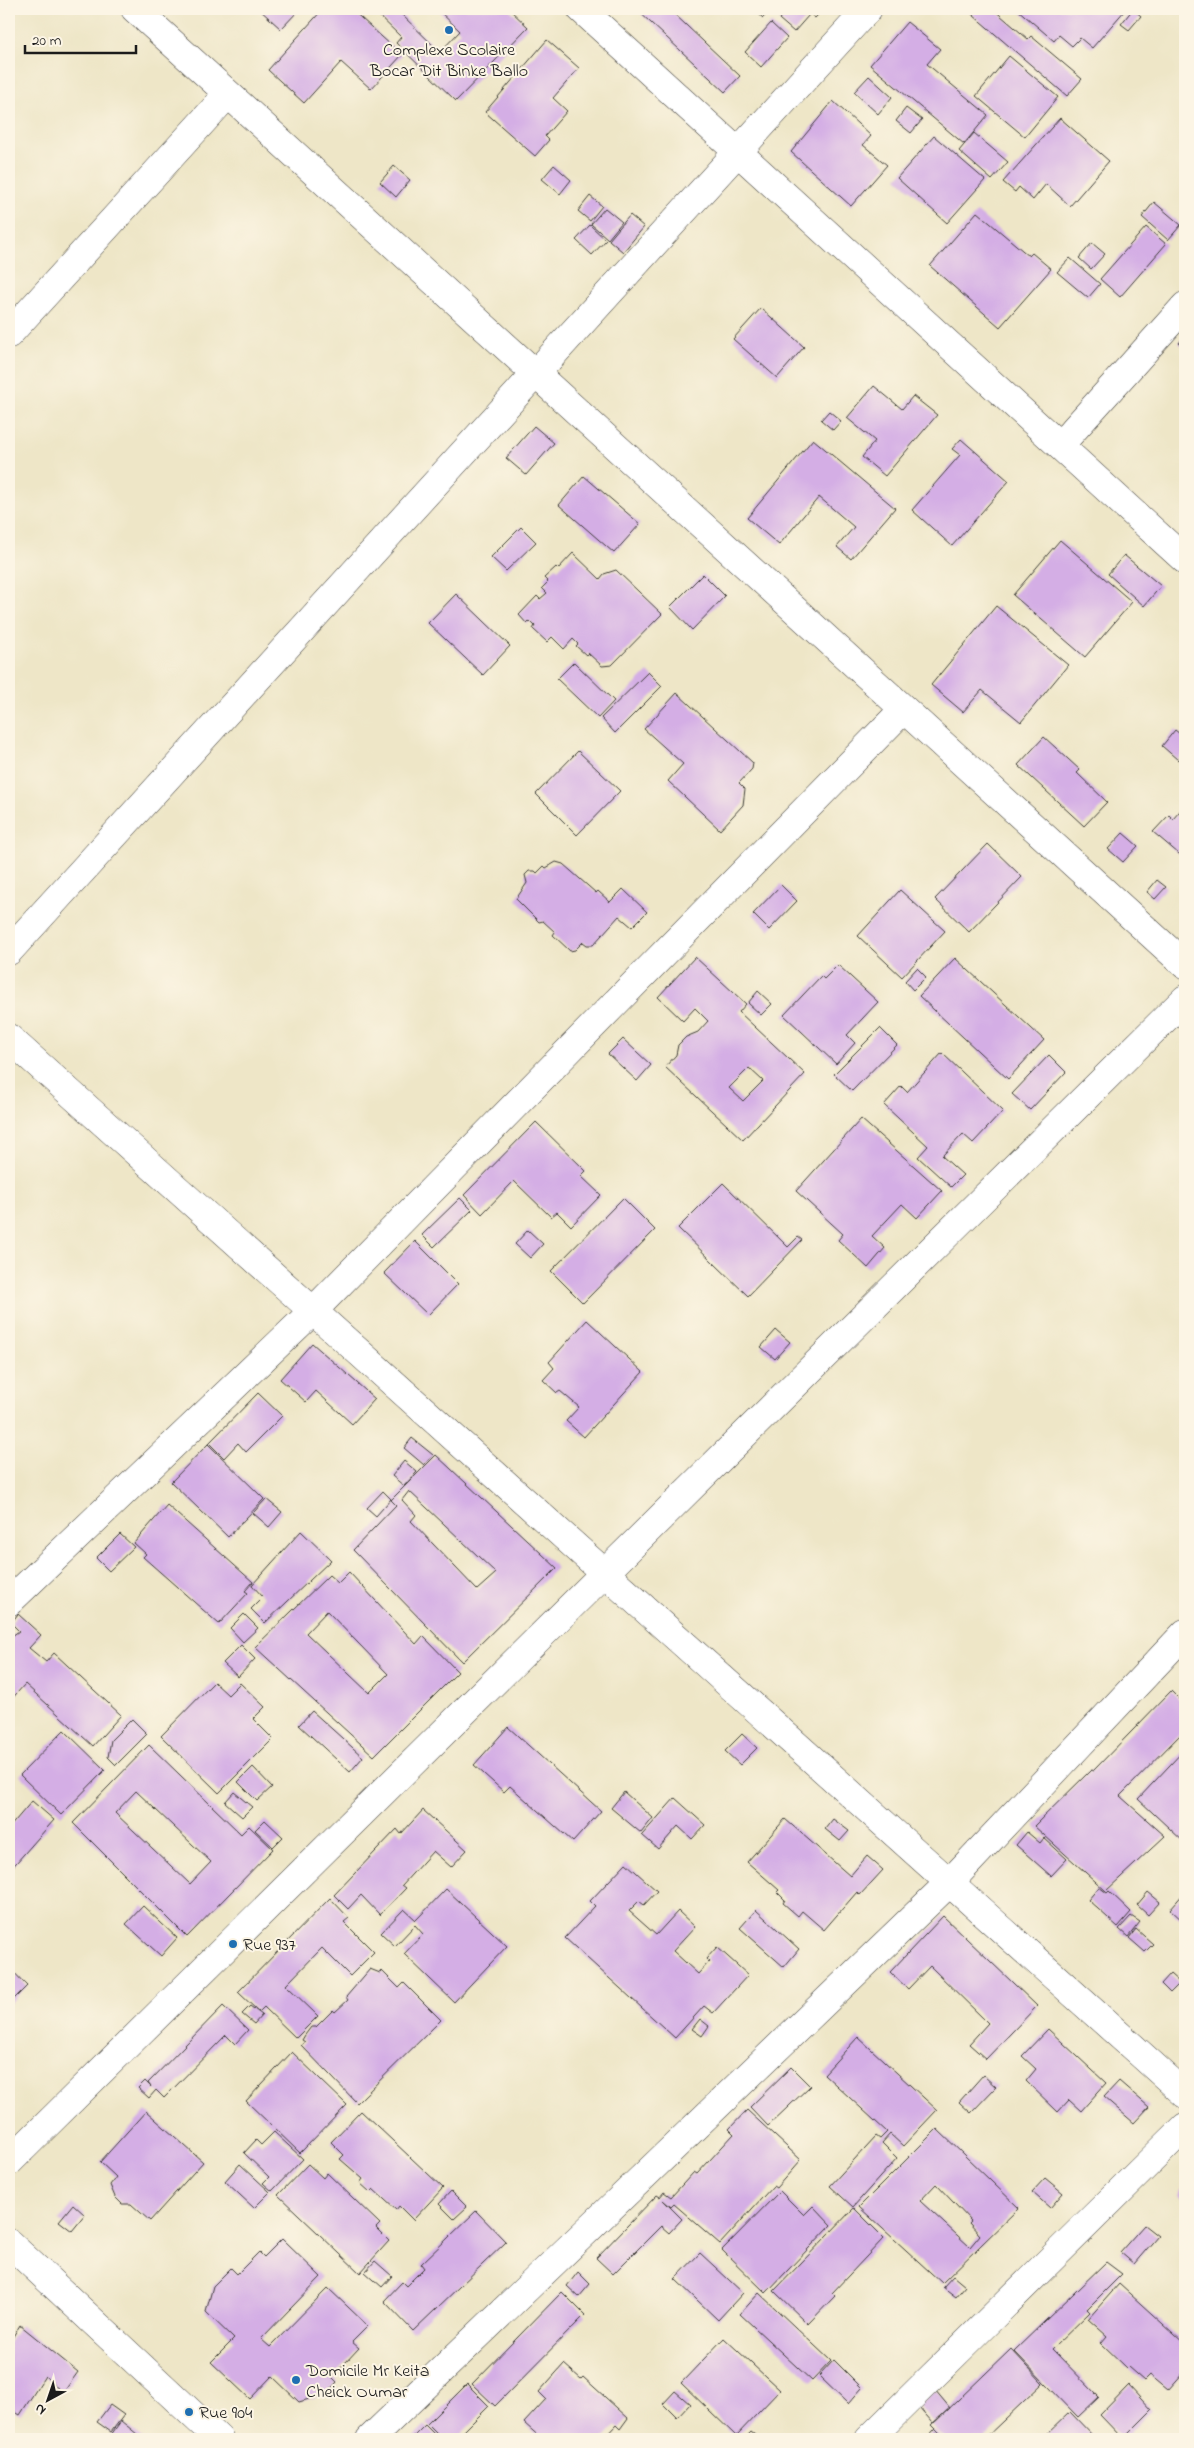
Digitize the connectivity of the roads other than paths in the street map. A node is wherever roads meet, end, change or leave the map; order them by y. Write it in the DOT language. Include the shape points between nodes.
graph roads {
  1 [pos="135,9"];
  2 [pos="581,9"];
  3 [pos="868,9"];
  4 [pos="228,94"];
  5 [pos="738,152"];
  6 [pos="1185,306"];
  7 [pos="9,334"];
  8 [pos="536,373"];
  9 [pos="1060,445"];
  10 [pos="1185,560"];
  11 [pos="904,709"];
  12 [pos="9,951"];
  13 [pos="1185,965"];
  14 [pos="1185,999"];
  15 [pos="9,1038"];
  16 [pos="313,1311"];
  17 [pos="606,1573"];
  18 [pos="9,1602"];
  19 [pos="1185,1634"];
  20 [pos="950,1882"];
  21 [pos="1185,2094"];
  22 [pos="1185,2127"];
  23 [pos="9,2162"];
  24 [pos="9,2244"];
  25 [pos="219,2439"];
  26 [pos="370,2439"];
  27 [pos="869,2439"];
  1 -- 4 [label="street"];
  2 -- 5 [label="street"];
  3 -- 5 [label="street"];
  4 -- 7 [label="street"];
  4 -- 8 [label="street"];
  5 -- 8 [label="street"];
  5 -- 9 [label="street"];
  6 -- 9 [label="street"];
  8 -- 11 [label="street"];
  8 -- 12 [label="street"];
  9 -- 10 [label="street"];
  11 -- 13 [label="street"];
  11 -- 16 [label="street"];
  14 -- 17 [label="street"];
  15 -- 16 [label="street"];
  16 -- 17 [label="street"];
  16 -- 18 [label="street"];
  17 -- 20 [label="street"];
  17 -- 23 [label="street"];
  19 -- 20 [label="street"];
  20 -- 21 [label="street"];
  20 -- 26 [label="street"];
  22 -- 27 [label="street"];
  24 -- 25 [label="street"];
}
